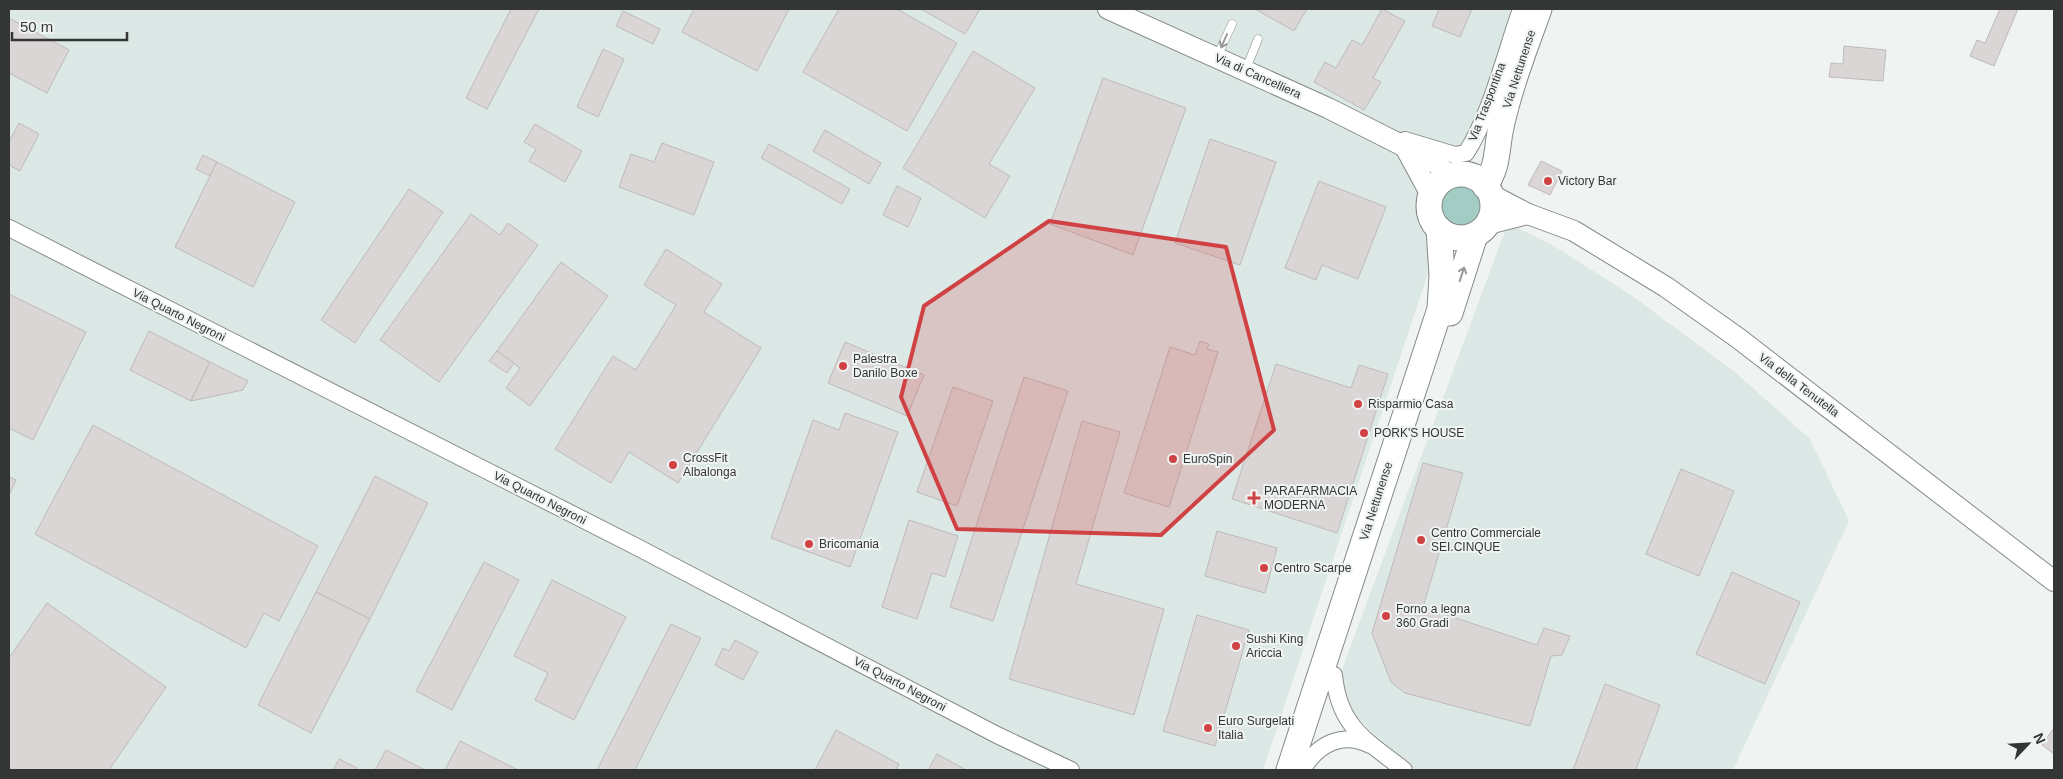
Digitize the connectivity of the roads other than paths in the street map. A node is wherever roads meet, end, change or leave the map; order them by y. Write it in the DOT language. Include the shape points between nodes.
graph roads {
  1 [pos="1108,9"];
  2 [pos="1521,9"];
  3 [pos="1539,9"];
  4 [pos="1232,24"];
  5 [pos="1258,39"];
  6 [pos="1217,58"];
  7 [pos="1245,71"];
  8 [pos="1500,129"];
  9 [pos="1401,145"];
  10 [pos="1456,175"];
  11 [pos="1487,190"];
  12 [pos="1431,195"];
  13 [pos="1528,214"];
  14 [pos="9,228"];
  15 [pos="1439,229"];
  16 [pos="1482,229"];
  17 [pos="2054,581"];
  18 [pos="1334,675"];
  19 [pos="1376,748"];
  20 [pos="1299,769"];
  21 [pos="1071,770"];
  22 [pos="1404,770"];
  1 -- 6 [label="street, Via di Cancelliera"];
  2 -- 9 [label="street, Via Traspontina" via="1474,141 1466,153 1455,155 1404,140"];
  3 -- 8 [label="main road, Via Nettunense" via="1519,61"];
  4 -- 6 [label="lane, one-way"];
  5 -- 7 [label="lane"];
  6 -- 7 [label="street, Via di Cancelliera"];
  7 -- 9 [label="street, Via di Cancelliera"];
  8 -- 10 [label="main road, Via Nettunense" via="1482,156"];
  8 -- 11 [label="main road, Via Nettunense" via="1496,164"];
  9 -- 10 [label="street, Via di Cancelliera"];
  9 -- 12 [label="street"];
  10 -- 11 [label="main road" via="1478,180"];
  10 -- 12 [label="main road, Via Nettunense" via="1438,184"];
  11 -- 13 [label="street, Via della Tenutella"];
  11 -- 16 [label="main road, Via Nettunense" via="1492,209"];
  12 -- 15 [label="main road, Via Nettunense" via="1430,213"];
  13 -- 16 [label="street"];
  13 -- 17 [label="street, Via della Tenutella" via="1574,231 1689,303"];
  14 -- 21 [label="street, Via Quarto Negroni"];
  15 -- 16 [label="main road" via="1456,238"];
  15 -- 20 [label="main road, Via Nettunense" via="1440,309"];
  18 -- 16 [label="main road, Via Nettunense, one-way"];
  18 -- 19 [label="street" via="1336,695 1343,714"];
  18 -- 20 [label="main road, Via Nettunense"];
  19 -- 20 [label="street" via="1354,739 1337,740 1318,750"];
  19 -- 22 [label="street"];
}
